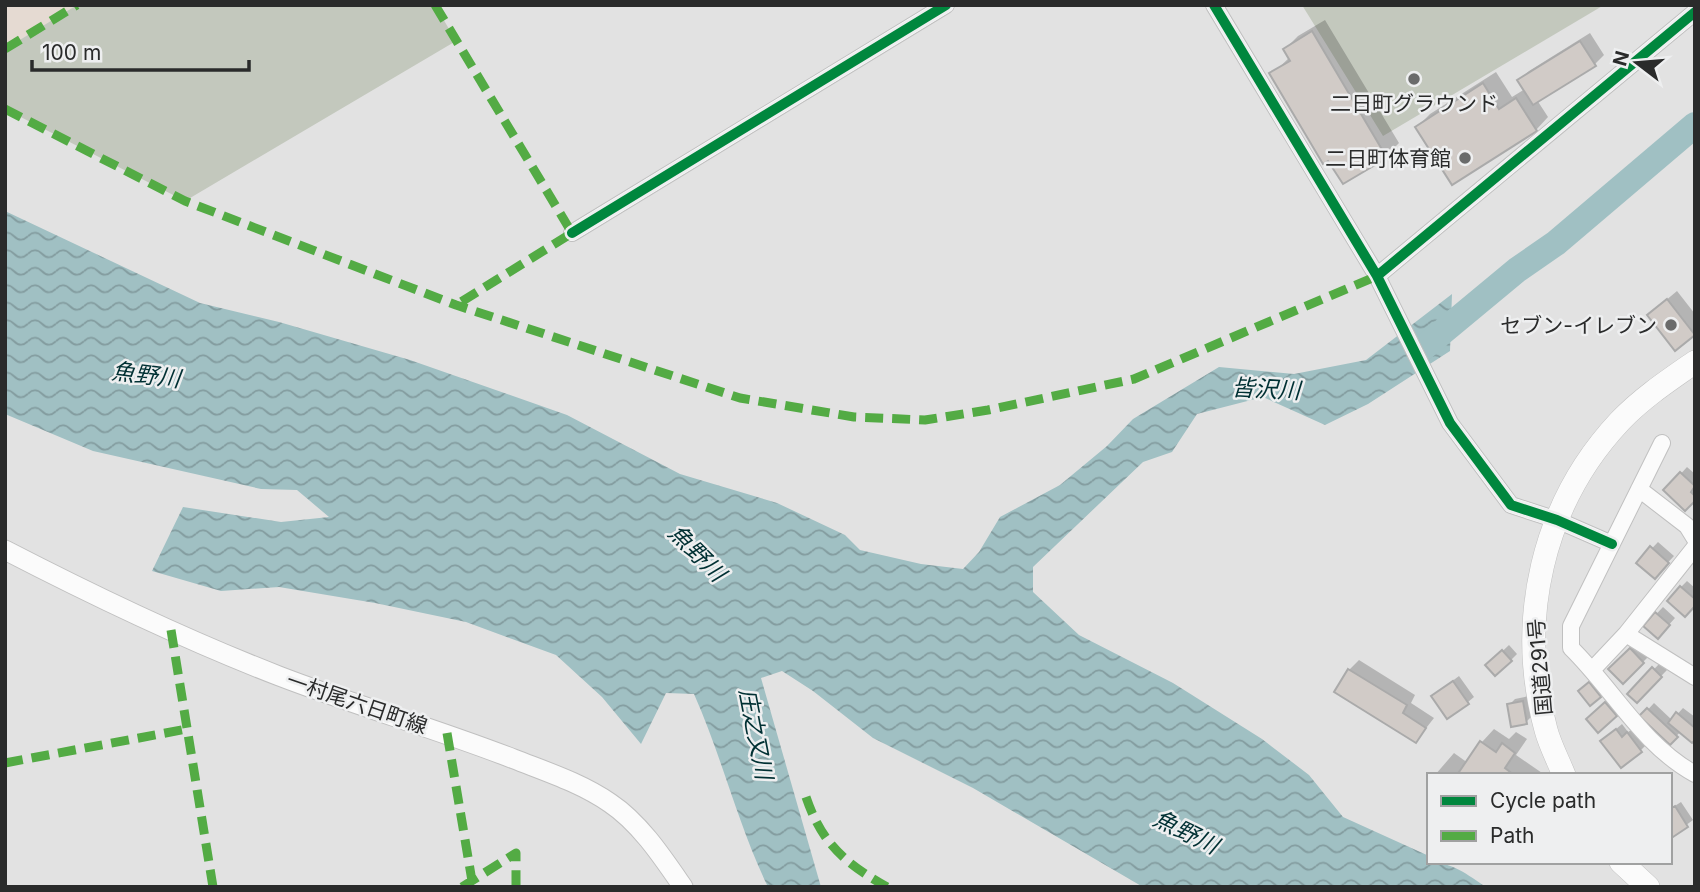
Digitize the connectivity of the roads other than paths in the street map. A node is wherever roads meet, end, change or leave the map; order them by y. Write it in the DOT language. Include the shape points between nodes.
graph roads {
  1 [pos="946,5"];
  2 [pos="1214,5"];
  3 [pos="1695,12"];
  4 [pos="572,233"];
  5 [pos="1377,276"];
  6 [pos="1695,362"];
  7 [pos="1662,443"];
  8 [pos="1639,489"];
  9 [pos="1557,520"];
  10 [pos="1695,539"];
  11 [pos="1612,544"];
  12 [pos="1695,547"];
  13 [pos="5,550"];
  14 [pos="1626,634"];
  15 [pos="1593,669"];
  16 [pos="1695,677"];
  17 [pos="1563,773"];
  18 [pos="1695,774"];
  19 [pos="1623,864"];
  20 [pos="683,887"];
  21 [pos="1648,887"];
  1 -- 4 [label="street"];
  2 -- 5 [label="street"];
  3 -- 5 [label="street"];
  5 -- 9 [label="street" via="1450,422 1511,505"];
  6 -- 9 [label="highway, 国道291号" via="1620,421 1595,451"];
  7 -- 8 [label="street"];
  8 -- 10 [label="street" via="1687,526"];
  8 -- 11 [label="street"];
  9 -- 11 [label="street"];
  9 -- 17 [label="highway, 国道291号" via="1536,593 1533,637 1546,731"];
  11 -- 15 [label="street" via="1571,626 1571,648"];
  12 -- 14 [label="street"];
  13 -- 20 [label="main road, 一村尾六日町線" via="68,583 280,677 574,782 632,822"];
  14 -- 15 [label="street"];
  14 -- 16 [label="street"];
  15 -- 18 [label="street" via="1651,741"];
  19 -- 21 [label="highway"];
}
